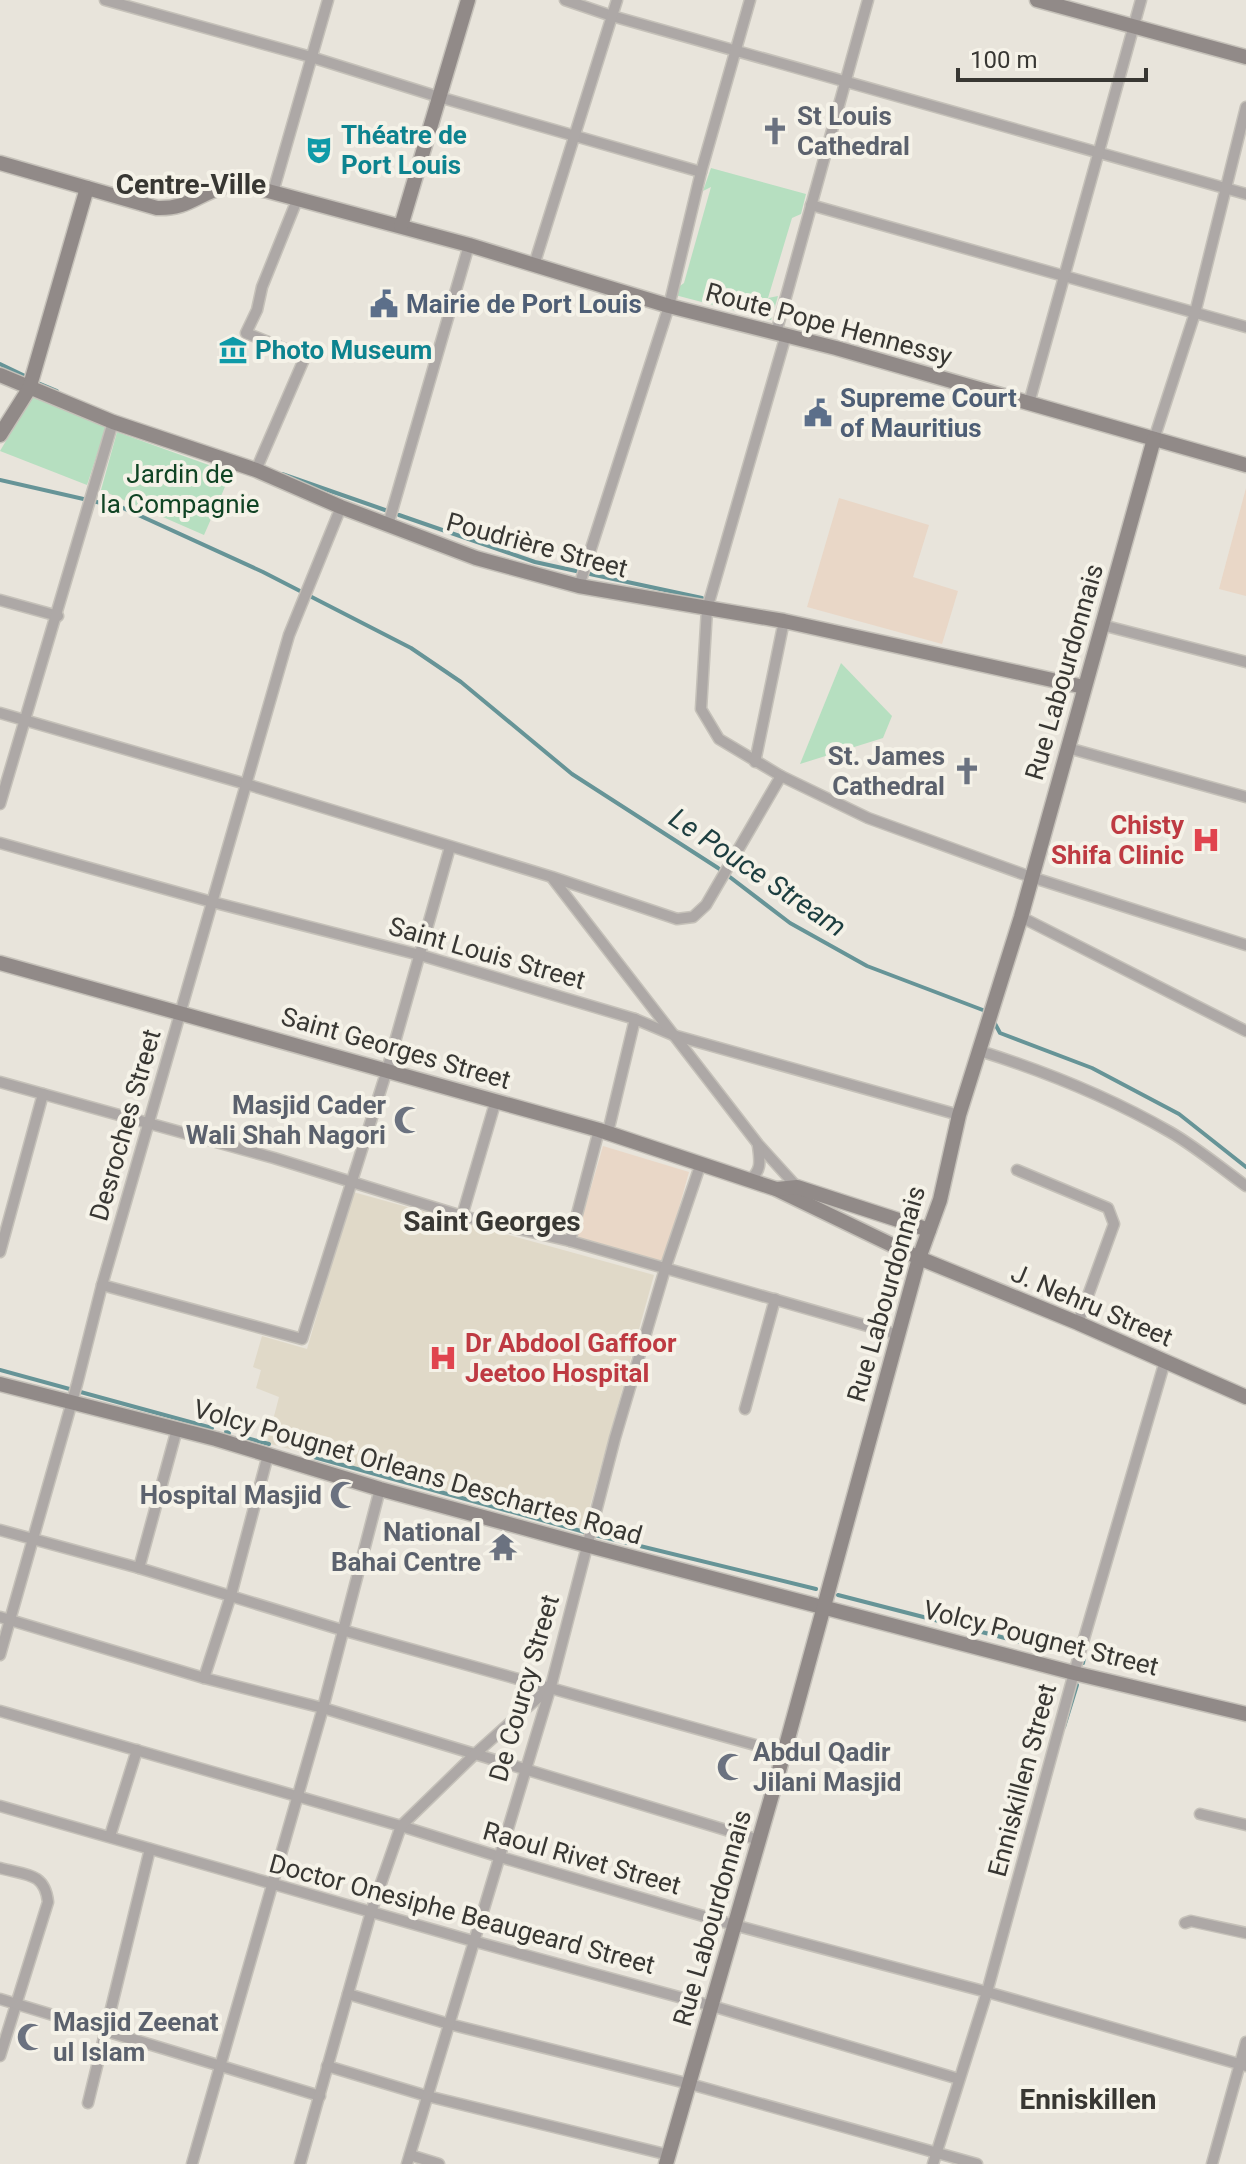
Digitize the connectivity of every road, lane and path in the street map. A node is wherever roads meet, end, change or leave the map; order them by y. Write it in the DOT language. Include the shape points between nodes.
graph roads {
  1 [pos="105,0"];
  2 [pos="328,0"];
  3 [pos="468,0"];
  4 [pos="565,0"];
  5 [pos="617,0"];
  6 [pos="750,0"];
  7 [pos="868,0"];
  8 [pos="1037,0"];
  9 [pos="1141,0"];
  10 [pos="138,4"];
  11 [pos="612,16"];
  12 [pos="1133,28"];
  13 [pos="736,51"];
  14 [pos="311,57"];
  15 [pos="1246,57"];
  16 [pos="847,82"];
  17 [pos="439,97"];
  18 [pos="1246,107"];
  19 [pos="573,136"];
  20 [pos="1099,154"];
  21 [pos="0,163"];
  22 [pos="701,172"];
  23 [pos="87,188"];
  24 [pos="1227,189"];
  25 [pos="273,192"];
  26 [pos="1246,194"];
  27 [pos="297,200"];
  28 [pos="811,205"];
  29 [pos="401,226"];
  30 [pos="469,245"];
  31 [pos="534,265"];
  32 [pos="1064,276"];
  33 [pos="669,306"];
  34 [pos="1195,313"];
  35 [pos="1246,327"];
  36 [pos="781,334"];
  37 [pos="0,375"];
  38 [pos="29,389"];
  39 [pos="1029,403"];
  40 [pos="113,422"];
  41 [pos="0,435"];
  42 [pos="1154,439"];
  43 [pos="1246,465"];
  44 [pos="258,466"];
  45 [pos="341,507"];
  46 [pos="388,525"];
  47 [pos="579,586"];
  48 [pos="0,600"];
  49 [pos="707,609"];
  50 [pos="58,616"];
  51 [pos="784,621"];
  52 [pos="1102,625"];
  53 [pos="1246,662"];
  54 [pos="1084,687"];
  55 [pos="0,713"];
  56 [pos="25,719"];
  57 [pos="1068,748"];
  58 [pos="755,762"];
  59 [pos="781,776"];
  60 [pos="246,784"];
  61 [pos="1246,797"];
  62 [pos="0,804"];
  63 [pos="0,843"];
  64 [pos="450,847"];
  65 [pos="552,877"];
  66 [pos="1031,877"];
  67 [pos="212,902"];
  68 [pos="1021,917"];
  69 [pos="1246,945"];
  70 [pos="420,955"];
  71 [pos="0,963"];
  72 [pos="180,1013"];
  73 [pos="635,1019"];
  74 [pos="1246,1031"];
  75 [pos="673,1035"];
  76 [pos="980,1051"];
  77 [pos="387,1070"];
  78 [pos="0,1082"];
  79 [pos="43,1094"];
  80 [pos="496,1100"];
  81 [pos="959,1115"];
  82 [pos="149,1122"];
  83 [pos="604,1131"];
  84 [pos="758,1144"];
  85 [pos="701,1163"];
  86 [pos="1017,1170"];
  87 [pos="749,1180"];
  88 [pos="352,1183"];
  89 [pos="1246,1186"];
  90 [pos="797,1187"];
  91 [pos="776,1189"];
  92 [pos="856,1205"];
  93 [pos="462,1216"];
  94 [pos="849,1224"];
  95 [pos="929,1230"];
  96 [pos="570,1241"];
  97 [pos="0,1252"];
  98 [pos="919,1258"];
  99 [pos="665,1269"];
  100 [pos="102,1285"];
  101 [pos="775,1299"];
  102 [pos="1078,1323"];
  103 [pos="899,1335"];
  104 [pos="1165,1361"];
  105 [pos="0,1384"];
  106 [pos="1246,1397"];
  107 [pos="71,1402"];
  108 [pos="745,1409"];
  109 [pos="177,1429"];
  110 [pos="268,1455"];
  111 [pos="380,1489"];
  112 [pos="0,1530"];
  113 [pos="34,1539"];
  114 [pos="587,1542"];
  115 [pos="139,1568"];
  116 [pos="231,1595"];
  117 [pos="824,1606"];
  118 [pos="5,1618"];
  119 [pos="342,1630"];
  120 [pos="0,1655"];
  121 [pos="1074,1673"];
  122 [pos="204,1678"];
  123 [pos="551,1686"];
  124 [pos="323,1708"];
  125 [pos="0,1711"];
  126 [pos="1246,1714"];
  127 [pos="137,1750"];
  128 [pos="784,1753"];
  129 [pos="475,1754"];
  130 [pos="524,1770"];
  131 [pos="296,1797"];
  132 [pos="0,1806"];
  133 [pos="1200,1814"];
  134 [pos="1246,1825"];
  135 [pos="401,1826"];
  136 [pos="110,1836"];
  137 [pos="759,1840"];
  138 [pos="150,1849"];
  139 [pos="500,1857"];
  140 [pos="0,1868"];
  141 [pos="271,1884"];
  142 [pos="371,1912"];
  143 [pos="1185,1923"];
  144 [pos="734,1925"];
  145 [pos="1246,1933"];
  146 [pos="473,1941"];
  147 [pos="990,1993"];
  148 [pos="348,1994"];
  149 [pos="0,1999"];
  150 [pos="15,2004"];
  151 [pos="712,2006"];
  152 [pos="449,2024"];
  153 [pos="105,2030"];
  154 [pos="1246,2042"];
  155 [pos="0,2056"];
  156 [pos="327,2066"];
  157 [pos="1243,2066"];
  158 [pos="221,2067"];
  159 [pos="959,2079"];
  160 [pos="690,2084"];
  161 [pos="320,2096"];
  162 [pos="427,2096"];
  163 [pos="88,2103"];
  164 [pos="934,2158"];
  165 [pos="668,2159"];
  166 [pos="409,2160"];
  167 [pos="192,2164"];
  168 [pos="300,2164"];
  169 [pos="439,2164"];
  170 [pos="977,2164"];
  171 [pos="1212,2164"];
  1 -- 10 [label="street"];
  2 -- 14 [label="street"];
  3 -- 17 [label="main road"];
  4 -- 11 [label="street"];
  5 -- 11 [label="street"];
  6 -- 13 [label="street"];
  7 -- 16 [label="street"];
  8 -- 12 [label="main road"];
  9 -- 12 [label="street"];
  10 -- 14 [label="street"];
  11 -- 13 [label="street"];
  11 -- 19 [label="street"];
  12 -- 15 [label="main road"];
  12 -- 20 [label="street"];
  13 -- 16 [label="street"];
  13 -- 22 [label="street"];
  14 -- 17 [label="street"];
  14 -- 25 [label="street"];
  16 -- 20 [label="street"];
  16 -- 28 [label="street"];
  17 -- 19 [label="street"];
  17 -- 29 [label="main road"];
  18 -- 24 [label="street"];
  19 -- 22 [label="street"];
  19 -- 31 [label="street"];
  20 -- 24 [label="street"];
  20 -- 32 [label="street"];
  21 -- 23 [label="main road, Route Pope Hennessy"];
  22 -- 33 [label="street"];
  23 -- 25 [label="main road, Route Pope Hennessy" via="157,208 188,204 224,187"];
  23 -- 38 [label="main road"];
  24 -- 26 [label="street"];
  24 -- 34 [label="street"];
  25 -- 27 [label="main road, Route Pope Hennessy"];
  27 -- 29 [label="main road, Route Pope Hennessy"];
  27 -- 44 [label="street" via="246,333 305,357"];
  28 -- 32 [label="street"];
  28 -- 36 [label="street"];
  29 -- 30 [label="main road, Route Pope Hennessy"];
  30 -- 31 [label="main road, Route Pope Hennessy"];
  30 -- 46 [label="street"];
  31 -- 33 [label="main road, Route Pope Hennessy"];
  32 -- 34 [label="street"];
  32 -- 39 [label="street"];
  33 -- 36 [label="main road, Route Pope Hennessy"];
  33 -- 47 [label="street"];
  34 -- 35 [label="street"];
  34 -- 42 [label="street"];
  36 -- 39 [label="main road, Route Pope Hennessy"];
  36 -- 49 [label="street"];
  37 -- 38 [label="main road, Poudrière Street"];
  38 -- 40 [label="main road, Poudrière Street"];
  38 -- 41 [label="main road"];
  39 -- 42 [label="main road, Route Pope Hennessy"];
  40 -- 44 [label="main road, Poudrière Street"];
  40 -- 50 [label="street"];
  42 -- 43 [label="main road, Route Pope Hennessy"];
  42 -- 52 [label="main road, Rue Labourdonnais"];
  44 -- 45 [label="main road, Poudrière Street"];
  45 -- 46 [label="main road, Poudrière Street"];
  45 -- 60 [label="street, Desroches Street" via="297,609"];
  46 -- 47 [label="main road, Poudrière Street" via="476,558"];
  47 -- 49 [label="main road, Poudrière Street"];
  48 -- 50 [label="street"];
  49 -- 51 [label="main road, Poudrière Street"];
  49 -- 58 [label="street" via="701,709 719,739"];
  50 -- 56 [label="street"];
  51 -- 54 [label="main road, Poudrière Street"];
  51 -- 58 [label="street"];
  52 -- 53 [label="street"];
  52 -- 54 [label="main road, Rue Labourdonnais"];
  54 -- 57 [label="main road, Rue Labourdonnais"];
  55 -- 56 [label="street"];
  56 -- 60 [label="street"];
  56 -- 62 [label="street"];
  57 -- 61 [label="street"];
  57 -- 66 [label="main road, Rue Labourdonnais"];
  58 -- 59 [label="street"];
  59 -- 65 [label="street" via="701,912 686,919"];
  59 -- 66 [label="street" via="868,818"];
  60 -- 64 [label="street"];
  60 -- 67 [label="street, Desroches Street"];
  63 -- 67 [label="street, Saint Louis Street"];
  64 -- 65 [label="street"];
  64 -- 70 [label="street"];
  65 -- 75 [label="street"];
  66 -- 68 [label="main road, Rue Labourdonnais"];
  66 -- 69 [label="street"];
  66 -- 69 [label="street"];
  67 -- 70 [label="street, Saint Louis Street"];
  67 -- 72 [label="street, Desroches Street"];
  68 -- 74 [label="street"];
  68 -- 76 [label="main road, Rue Labourdonnais"];
  70 -- 73 [label="street, Saint Louis Street"];
  70 -- 77 [label="street"];
  71 -- 72 [label="main road, Saint Georges Street"];
  72 -- 77 [label="main road, Saint Georges Street"];
  72 -- 82 [label="street, Desroches Street"];
  73 -- 75 [label="street, Saint Louis Street"];
  73 -- 83 [label="street"];
  75 -- 81 [label="street, Saint Louis Street"];
  75 -- 84 [label="street"];
  76 -- 81 [label="main road, Rue Labourdonnais"];
  76 -- 89 [label="street" via="1090,1090 1172,1133"];
  77 -- 80 [label="main road, Saint Georges Street"];
  77 -- 88 [label="street"];
  78 -- 79 [label="street"];
  79 -- 82 [label="street"];
  79 -- 97 [label="street"];
  80 -- 83 [label="main road, Saint Georges Street"];
  80 -- 93 [label="street"];
  81 -- 95 [label="main road, Rue Labourdonnais"];
  82 -- 88 [label="street"];
  82 -- 100 [label="street, Desroches Street"];
  83 -- 85 [label="main road, Saint Georges Street"];
  83 -- 96 [label="street"];
  84 -- 87 [label="street" via="760,1166"];
  84 -- 90 [label="street"];
  85 -- 87 [label="main road, Saint Georges Street"];
  85 -- 99 [label="street, De Courcy Street"];
  86 -- 102 [label="street" via="1108,1208 1112,1215 1114,1224"];
  87 -- 91 [label="main road, Saint Georges Street"];
  88 -- 93 [label="street"];
  88 -- 100 [label="street" via="302,1339"];
  90 -- 91 [label="main road, Saint Georges Street"];
  90 -- 92 [label="main road, Saint Georges Street"];
  91 -- 94 [label="main road, Saint Georges Street"];
  92 -- 94 [label="main road"];
  92 -- 95 [label="main road, Saint Georges Street"];
  93 -- 96 [label="street"];
  94 -- 98 [label="main road, Saint Georges Street"];
  95 -- 98 [label="main road, Rue Labourdonnais"];
  96 -- 99 [label="street"];
  98 -- 102 [label="main road, J. Nehru Street"];
  98 -- 103 [label="main road, Rue Labourdonnais"];
  99 -- 101 [label="street"];
  99 -- 114 [label="street, De Courcy Street"];
  100 -- 107 [label="street, Desroches Street"];
  101 -- 103 [label="street"];
  101 -- 108 [label="street"];
  102 -- 104 [label="main road, J. Nehru Street"];
  103 -- 117 [label="main road, Rue Labourdonnais"];
  104 -- 106 [label="main road, J. Nehru Street"];
  104 -- 121 [label="street, Enniskillen Street"];
  105 -- 107 [label="main road, Volcy Pougnet Orleans Deschartes Road"];
  107 -- 109 [label="main road, Volcy Pougnet Orleans Deschartes Road"];
  107 -- 113 [label="street, Desroches Street"];
  109 -- 110 [label="main road, Volcy Pougnet Orleans Deschartes Road"];
  109 -- 115 [label="street"];
  110 -- 111 [label="main road, Volcy Pougnet Orleans Deschartes Road"];
  110 -- 116 [label="street"];
  111 -- 114 [label="main road, Volcy Pougnet Orleans Deschartes Road"];
  111 -- 119 [label="street"];
  112 -- 113 [label="street"];
  113 -- 115 [label="street"];
  113 -- 118 [label="street, Desroches Street"];
  114 -- 117 [label="main road, Volcy Pougnet Orleans Deschartes Road"];
  114 -- 123 [label="street, De Courcy Street"];
  115 -- 116 [label="street"];
  116 -- 119 [label="street"];
  116 -- 122 [label="street"];
  117 -- 121 [label="main road, Volcy Pougnet Street"];
  117 -- 128 [label="main road, Rue Labourdonnais"];
  118 -- 120 [label="street, Desroches Street"];
  118 -- 122 [label="street"];
  119 -- 123 [label="street"];
  119 -- 124 [label="street"];
  121 -- 126 [label="main road, Volcy Pougnet Street"];
  121 -- 147 [label="street, Enniskillen Street"];
  122 -- 124 [label="street"];
  123 -- 128 [label="street"];
  123 -- 129 [label="street"];
  123 -- 130 [label="street, De Courcy Street"];
  124 -- 129 [label="street"];
  124 -- 131 [label="street"];
  125 -- 127 [label="street, Raoul Rivet Street"];
  127 -- 131 [label="street, Raoul Rivet Street"];
  127 -- 136 [label="street"];
  128 -- 137 [label="main road, Rue Labourdonnais"];
  129 -- 130 [label="street"];
  129 -- 135 [label="street"];
  130 -- 137 [label="street"];
  130 -- 139 [label="street, De Courcy Street"];
  131 -- 135 [label="street, Raoul Rivet Street"];
  131 -- 141 [label="street"];
  132 -- 136 [label="street, Doctor Onesiphe Beaugeard Street"];
  133 -- 134 [label="street"];
  135 -- 139 [label="street, Raoul Rivet Street"];
  135 -- 142 [label="street"];
  136 -- 138 [label="street, Doctor Onesiphe Beaugeard Street"];
  137 -- 144 [label="main road, Rue Labourdonnais"];
  138 -- 141 [label="street, Doctor Onesiphe Beaugeard Street"];
  138 -- 153 [label="street"];
  139 -- 144 [label="street, Raoul Rivet Street"];
  139 -- 146 [label="street, De Courcy Street"];
  140 -- 150 [label="street" via="40,1879 48,1902"];
  141 -- 142 [label="street, Doctor Onesiphe Beaugeard Street"];
  141 -- 158 [label="street"];
  142 -- 146 [label="street, Doctor Onesiphe Beaugeard Street"];
  142 -- 148 [label="street"];
  143 -- 145 [label="street"];
  144 -- 147 [label="street, Raoul Rivet Street"];
  144 -- 151 [label="main road, Rue Labourdonnais"];
  146 -- 151 [label="street, Doctor Onesiphe Beaugeard Street"];
  146 -- 152 [label="street, De Courcy Street"];
  147 -- 157 [label="street, Raoul Rivet Street"];
  147 -- 159 [label="street, Enniskillen Street"];
  148 -- 152 [label="street"];
  148 -- 156 [label="street"];
  149 -- 150 [label="street"];
  150 -- 153 [label="street"];
  150 -- 155 [label="street"];
  151 -- 159 [label="street, Doctor Onesiphe Beaugeard Street"];
  151 -- 160 [label="main road, Rue Labourdonnais"];
  152 -- 160 [label="street"];
  152 -- 162 [label="street, De Courcy Street"];
  153 -- 158 [label="street"];
  153 -- 163 [label="street"];
  154 -- 157 [label="street"];
  156 -- 161 [label="street"];
  156 -- 162 [label="street"];
  157 -- 171 [label="street"];
  158 -- 161 [label="street"];
  158 -- 167 [label="street"];
  159 -- 164 [label="street, Enniskillen Street"];
  160 -- 164 [label="street"];
  160 -- 165 [label="main road, Rue Labourdonnais"];
  161 -- 168 [label="street"];
  162 -- 165 [label="street"];
  162 -- 166 [label="street, De Courcy Street"];
  164 -- 170 [label="street"];
  166 -- 169 [label="street"];
}
